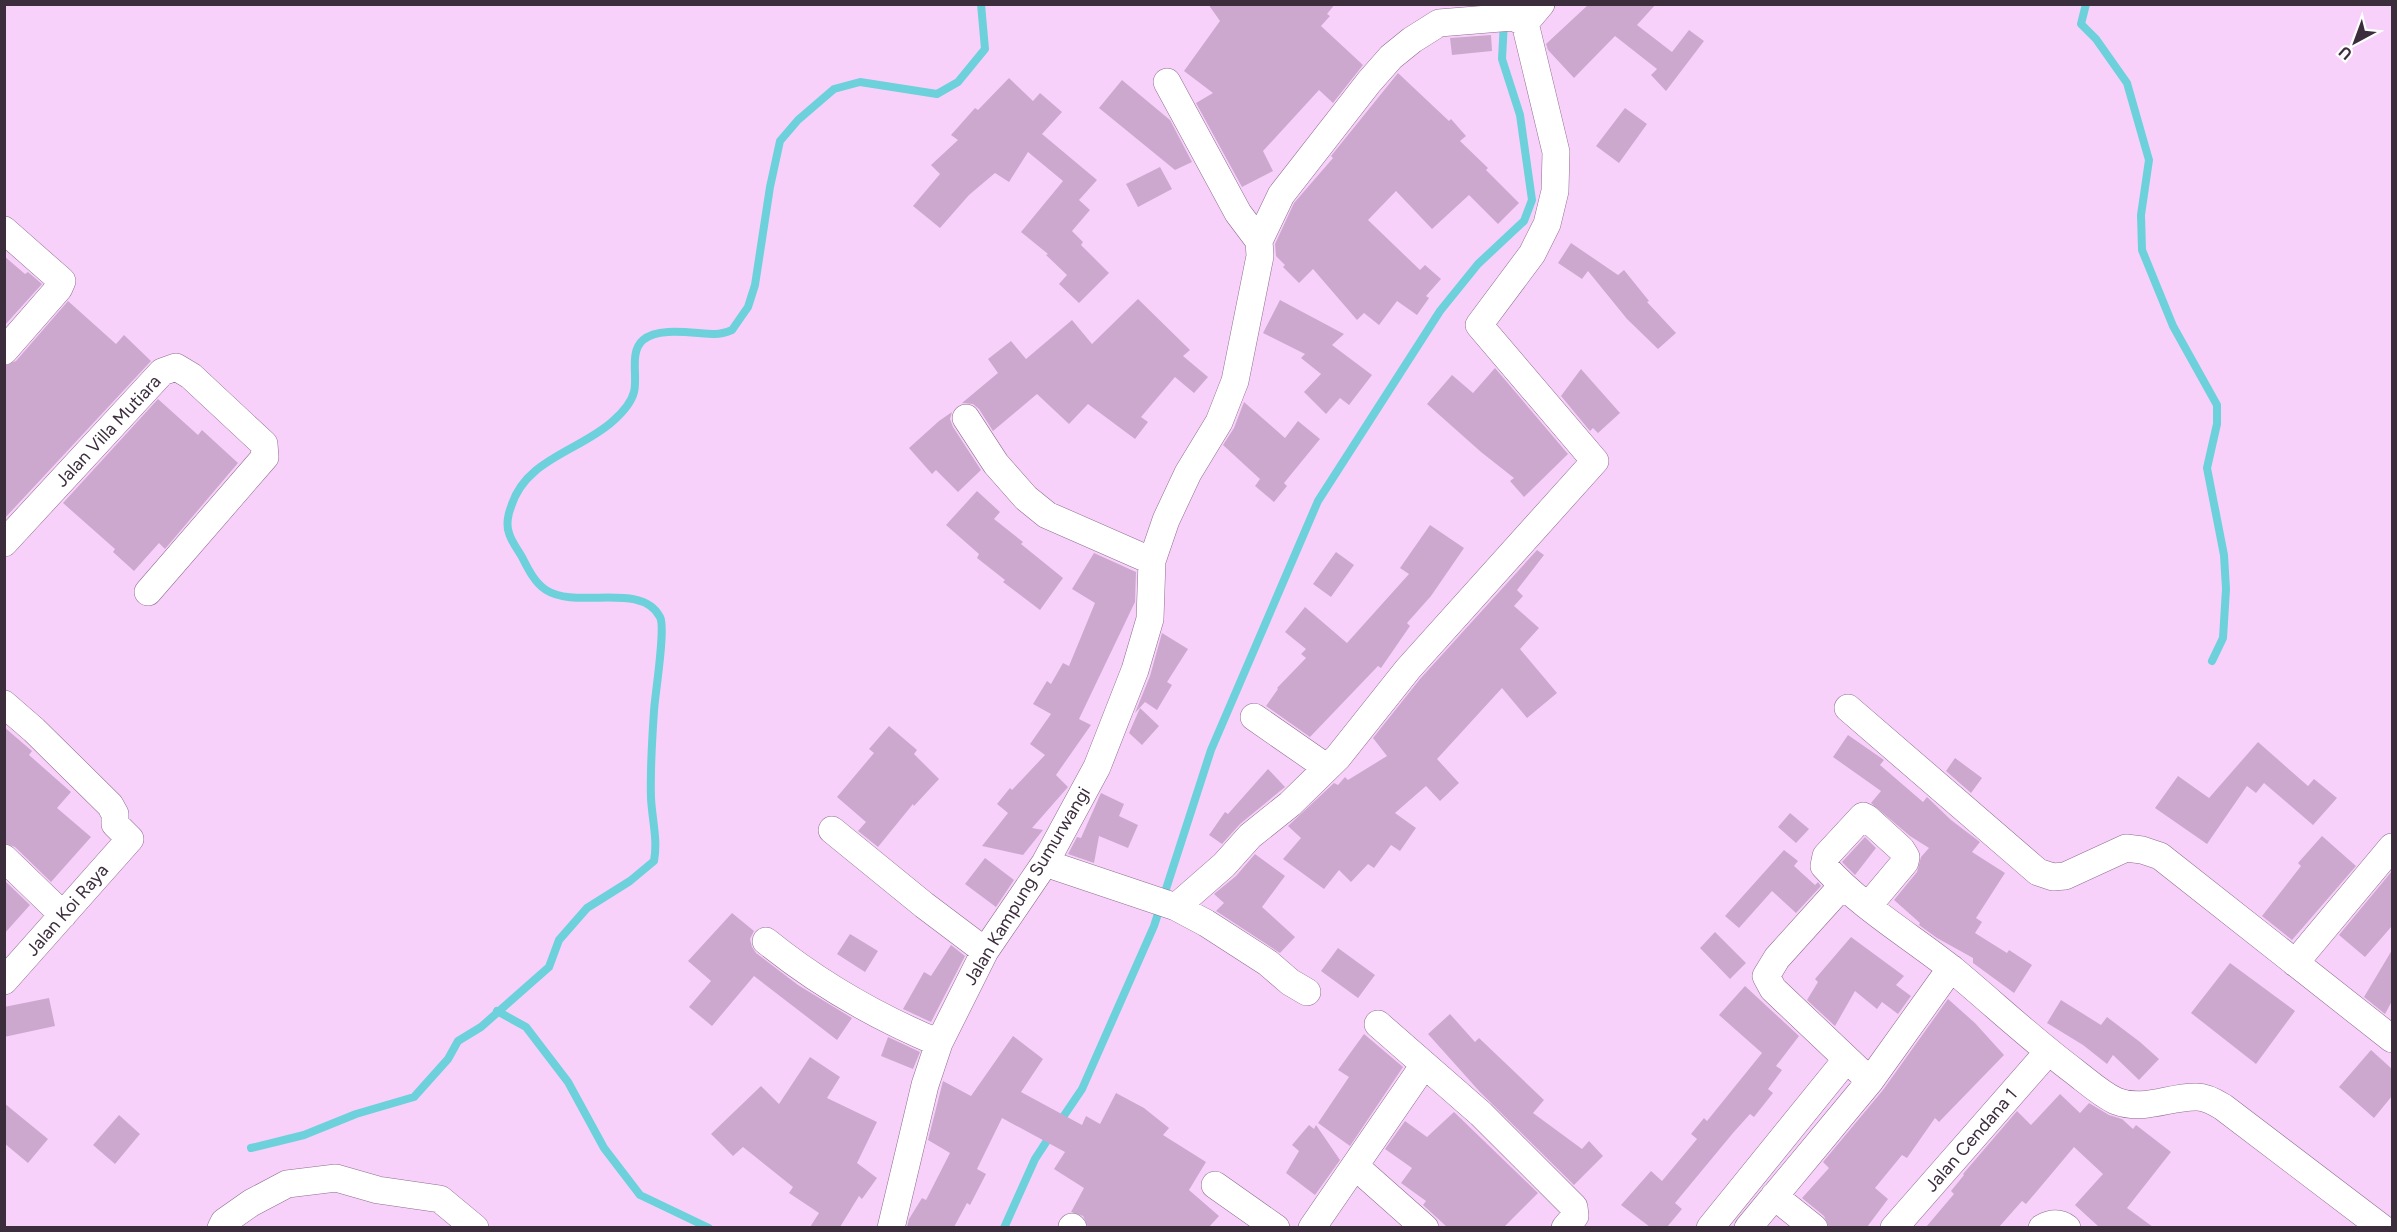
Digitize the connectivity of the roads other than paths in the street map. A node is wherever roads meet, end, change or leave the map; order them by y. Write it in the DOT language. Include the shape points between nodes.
graph roads {
  1 [pos="1526,15"];
  2 [pos="1167,82"];
  3 [pos="4,230"];
  4 [pos="1258,241"];
  5 [pos="4,351"];
  6 [pos="966,418"];
  7 [pos="4,543"];
  8 [pos="1152,561"];
  9 [pos="148,592"];
  10 [pos="4,704"];
  11 [pos="1848,708"];
  12 [pos="1254,717"];
  13 [pos="1326,767"];
  14 [pos="832,830"];
  15 [pos="2392,847"];
  16 [pos="4,858"];
  17 [pos="1045,863"];
  18 [pos="1842,886"];
  19 [pos="1163,904"];
  20 [pos="1868,906"];
  21 [pos="63,915"];
  22 [pos="766,941"];
  23 [pos="985,951"];
  24 [pos="2295,963"];
  25 [pos="1951,968"];
  26 [pos="4,981"];
  27 [pos="1307,992"];
  28 [pos="1378,1024"];
  29 [pos="2392,1039"];
  30 [pos="939,1043"];
  31 [pos="2048,1052"];
  32 [pos="1846,1060"];
  33 [pos="1424,1065"];
  34 [pos="1870,1081"];
  35 [pos="1355,1166"];
  36 [pos="1215,1185"];
  37 [pos="1774,1196"];
  38 [pos="221,1227"];
  39 [pos="475,1227"];
  40 [pos="891,1227"];
  41 [pos="1276,1227"];
  42 [pos="1312,1227"];
  43 [pos="1425,1227"];
  44 [pos="1565,1227"];
  45 [pos="1710,1227"];
  46 [pos="1748,1227"];
  47 [pos="1814,1227"];
  48 [pos="1894,1227"];
  49 [pos="2042,1227"];
  50 [pos="2067,1227"];
  51 [pos="2382,1227"];
  1 -- 4 [label="street, Jalan Kampung Sumurwangi" via="1439,23 1391,57 1299,170 1281,195"];
  1 -- 13 [label="street" via="1556,152 1555,191 1547,224 1532,254 1479,325 1595,460"];
  2 -- 4 [label="street" via="1238,213"];
  3 -- 5 [label="street" via="62,281"];
  4 -- 8 [label="street, Jalan Kampung Sumurwangi" via="1260,256 1235,381 1219,422 1188,473 1166,520"];
  6 -- 8 [label="street" via="996,464 1047,515"];
  7 -- 9 [label="street, Jalan Villa Mutiara" via="162,372 176,367 191,376 264,444 266,457"];
  8 -- 17 [label="street, Jalan Kampung Sumurwangi" via="1150,620 1135,670 1096,767"];
  10 -- 21 [label="street, Jalan Koi Raya" via="110,805 115,824 130,839"];
  11 -- 24 [label="street" via="2038,872 2065,876 2126,848 2160,856"];
  12 -- 13 [label="street"];
  13 -- 19 [label="street" via="1224,865"];
  14 -- 23 [label="street"];
  15 -- 24 [label="street"];
  16 -- 21 [label="street"];
  17 -- 19 [label="street"];
  17 -- 23 [label="street, Jalan Kampung Sumurwangi"];
  18 -- 20 [label="street"];
  18 -- 20 [label="street" via="1823,860 1860,818 1868,818 1906,857"];
  18 -- 32 [label="street" via="1777,958 1766,976 1773,989"];
  19 -- 27 [label="street" via="1206,923"];
  20 -- 25 [label="street"];
  21 -- 26 [label="street, Jalan Koi Raya"];
  22 -- 30 [label="street" via="846,998"];
  23 -- 30 [label="street, Jalan Kampung Sumurwangi"];
  24 -- 29 [label="street"];
  25 -- 31 [label="street"];
  25 -- 34 [label="street"];
  28 -- 33 [label="street"];
  30 -- 40 [label="street, Jalan Kampung Sumurwangi"];
  31 -- 48 [label="street, Jalan Cendana 1"];
  31 -- 51 [label="street" via="2103,1094 2123,1103 2141,1106 2199,1097 2211,1100"];
  32 -- 34 [label="street"];
  32 -- 45 [label="street"];
  33 -- 35 [label="street"];
  33 -- 44 [label="street" via="1481,1114 1574,1207 1575,1216"];
  34 -- 37 [label="street"];
  35 -- 42 [label="street"];
  35 -- 43 [label="street"];
  36 -- 41 [label="street"];
  37 -- 46 [label="street"];
  37 -- 47 [label="street"];
  38 -- 39 [label="street" via="251,1203 287,1184 336,1178 378,1190 440,1200"];
  49 -- 50 [label="street" via="2051,1223"];
}
